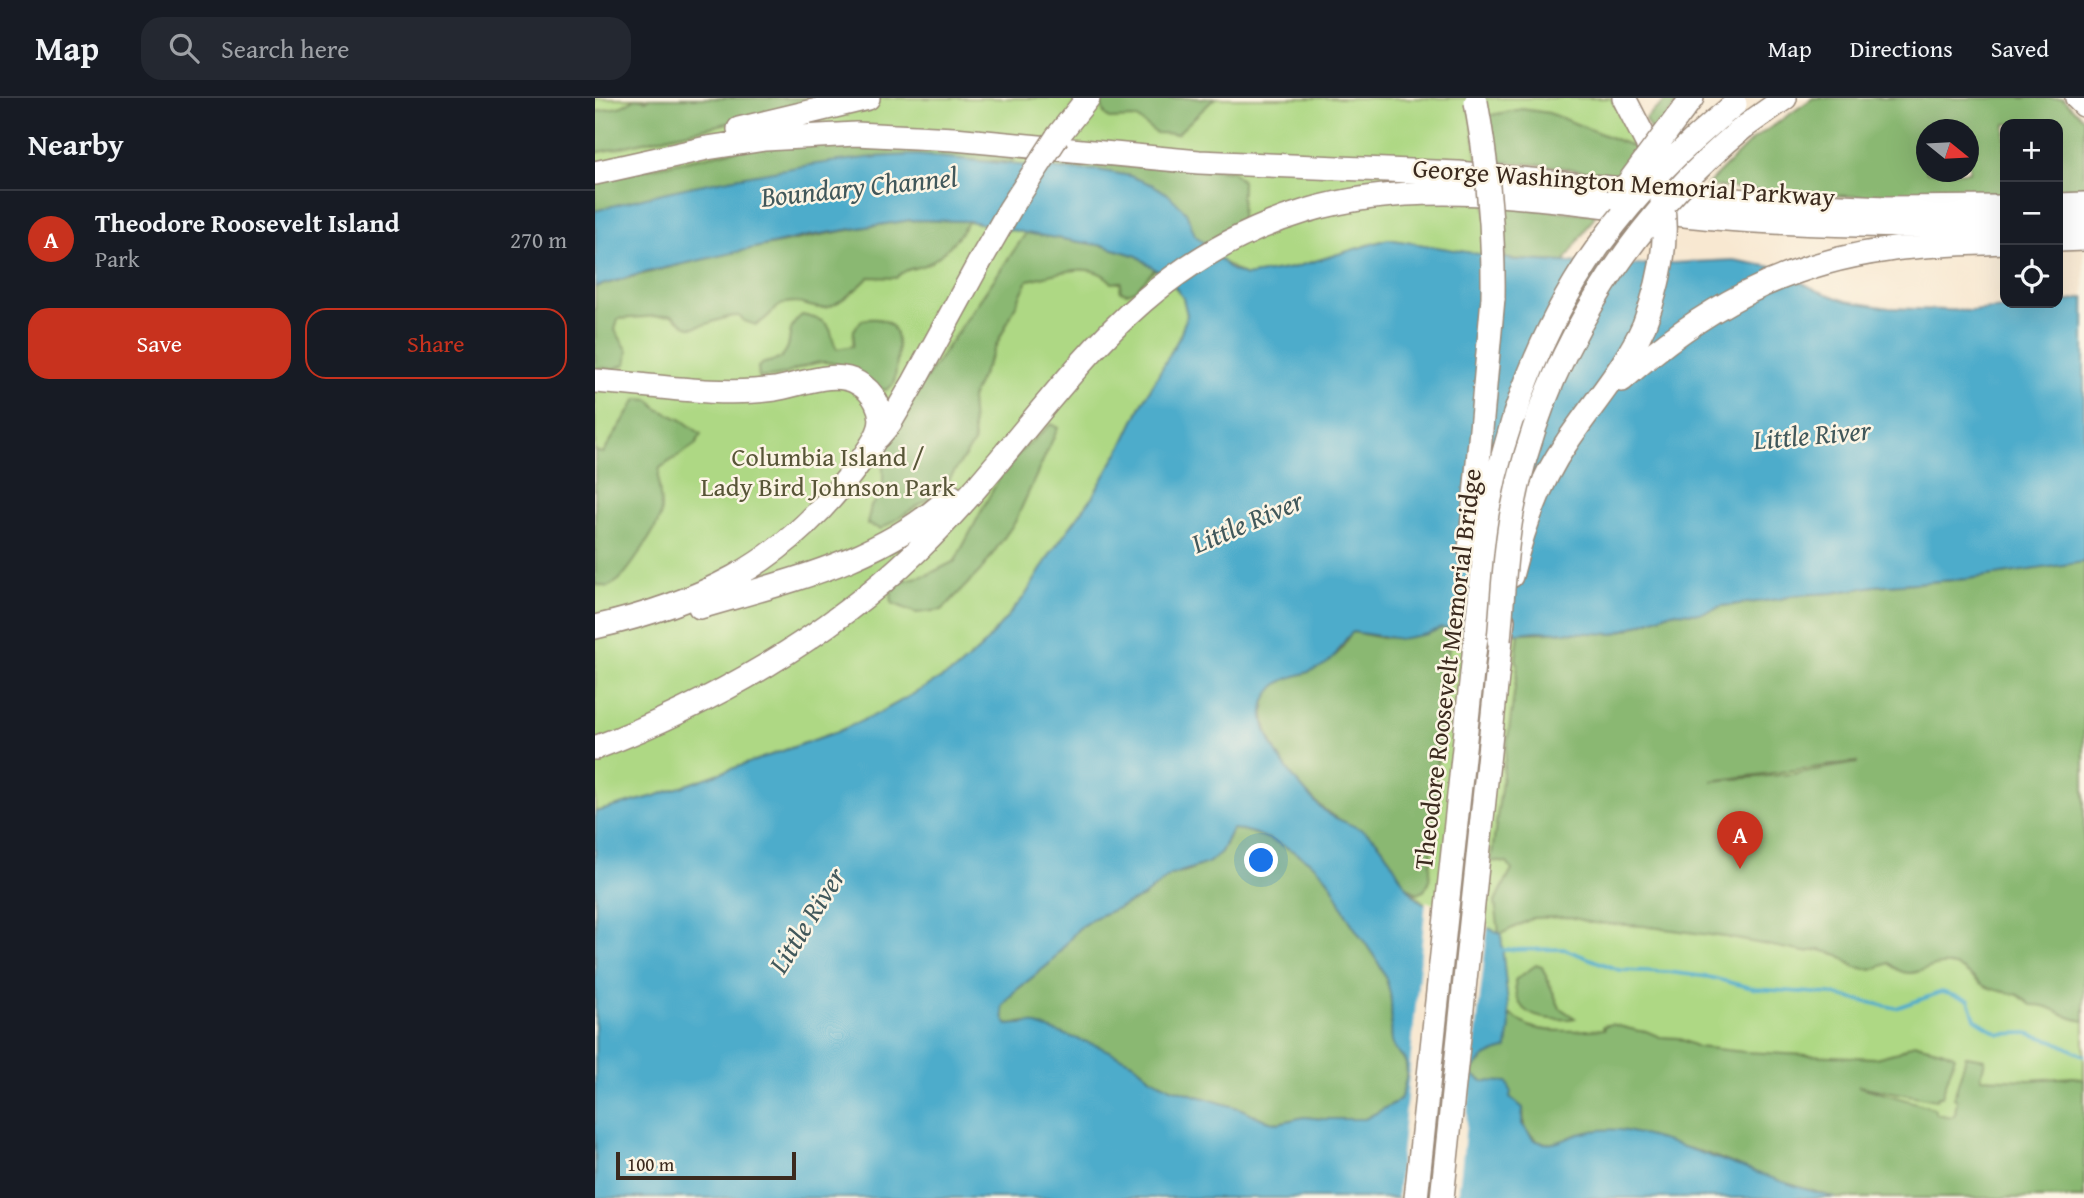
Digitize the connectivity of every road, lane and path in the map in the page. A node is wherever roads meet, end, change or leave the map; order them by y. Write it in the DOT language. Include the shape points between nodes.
graph roads {
  1 [pos="869,98"];
  2 [pos="1088,98"];
  3 [pos="1623,98"];
  4 [pos="1692,98"];
  5 [pos="1785,98"];
  6 [pos="2077,98"];
  7 [pos="1475,100"];
  8 [pos="1739,101"];
  9 [pos="2084,105"];
  10 [pos="635,164"];
  11 [pos="595,173"];
  12 [pos="2084,204"];
  13 [pos="2063,205"];
  14 [pos="2000,207"];
  15 [pos="2084,221"];
  16 [pos="2063,223"];
  17 [pos="2000,225"];
  18 [pos="2084,239"];
  19 [pos="2063,240"];
  20 [pos="2000,242"];
  21 [pos="595,381"];
  22 [pos="1058,389"];
  23 [pos="1594,405"];
  24 [pos="1515,414"];
  25 [pos="870,448"];
  26 [pos="659,611"];
  27 [pos="626,620"];
  28 [pos="595,627"];
  29 [pos="595,635"];
  30 [pos="1499,640"];
  31 [pos="595,748"];
  32 [pos="1447,898"];
  33 [pos="1416,1198"];
  34 [pos="1442,1198"];
  1 -- 10 [label="highway" via="690,141"];
  2 -- 25 [label="highway, bridge" via="1010,209 890,423"];
  3 -- 23 [label="highway, bridge" via="1647,143 1664,230 1656,290 1638,340"];
  4 -- 24 [label="highway, bridge" via="1558,286 1527,352"];
  5 -- 30 [label="highway, Theodore Roosevelt Memorial Bridge, bridge" via="1744,127 1681,184 1602,288 1558,366 1536,421 1516,494"];
  6 -- 9 [label="highway"];
  7 -- 32 [label="highway, Theodore Roosevelt Memorial Bridge, bridge" via="1489,183 1492,323 1456,694"];
  8 -- 24 [label="highway, Theodore Roosevelt Memorial Bridge, bridge" via="1666,164 1598,246 1551,325"];
  10 -- 11 [label="highway, George Washington Memorial Parkway"];
  10 -- 14 [label="highway, George Washington Memorial Parkway" via="765,139 856,134 1188,162 1458,173 1756,202 1875,208"];
  12 -- 13 [label="highway"];
  15 -- 16 [label="highway"];
  17 -- 22 [label="highway, George Washington Memorial Parkway" via="1801,224 1419,193 1359,199 1307,210 1218,247 1163,283 1114,327"];
  18 -- 19 [label="highway"];
  20 -- 23 [label="highway" via="1907,247 1789,273 1689,326"];
  21 -- 25 [label="highway" via="741,390 849,379 869,391 878,406 880,429"];
  22 -- 26 [label="highway" via="944,503 888,542 841,564 770,586 698,607"];
  22 -- 31 [label="highway, George Washington Memorial Parkway" via="958,508 919,549 854,604 796,646 729,685"];
  23 -- 30 [label="highway, Theodore Roosevelt Memorial Bridge, bridge" via="1566,443 1533,505 1517,554"];
  24 -- 32 [label="highway, Theodore Roosevelt Memorial Bridge" via="1497,477 1486,542"];
  25 -- 26 [label="highway" via="825,504 784,543 737,576"];
  26 -- 27 [label="highway"];
  27 -- 28 [label="highway"];
  27 -- 29 [label="highway"];
  30 -- 34 [label="highway, Theodore Roosevelt Memorial Bridge"];
  32 -- 33 [label="highway, Theodore Roosevelt Memorial Bridge"];
}
